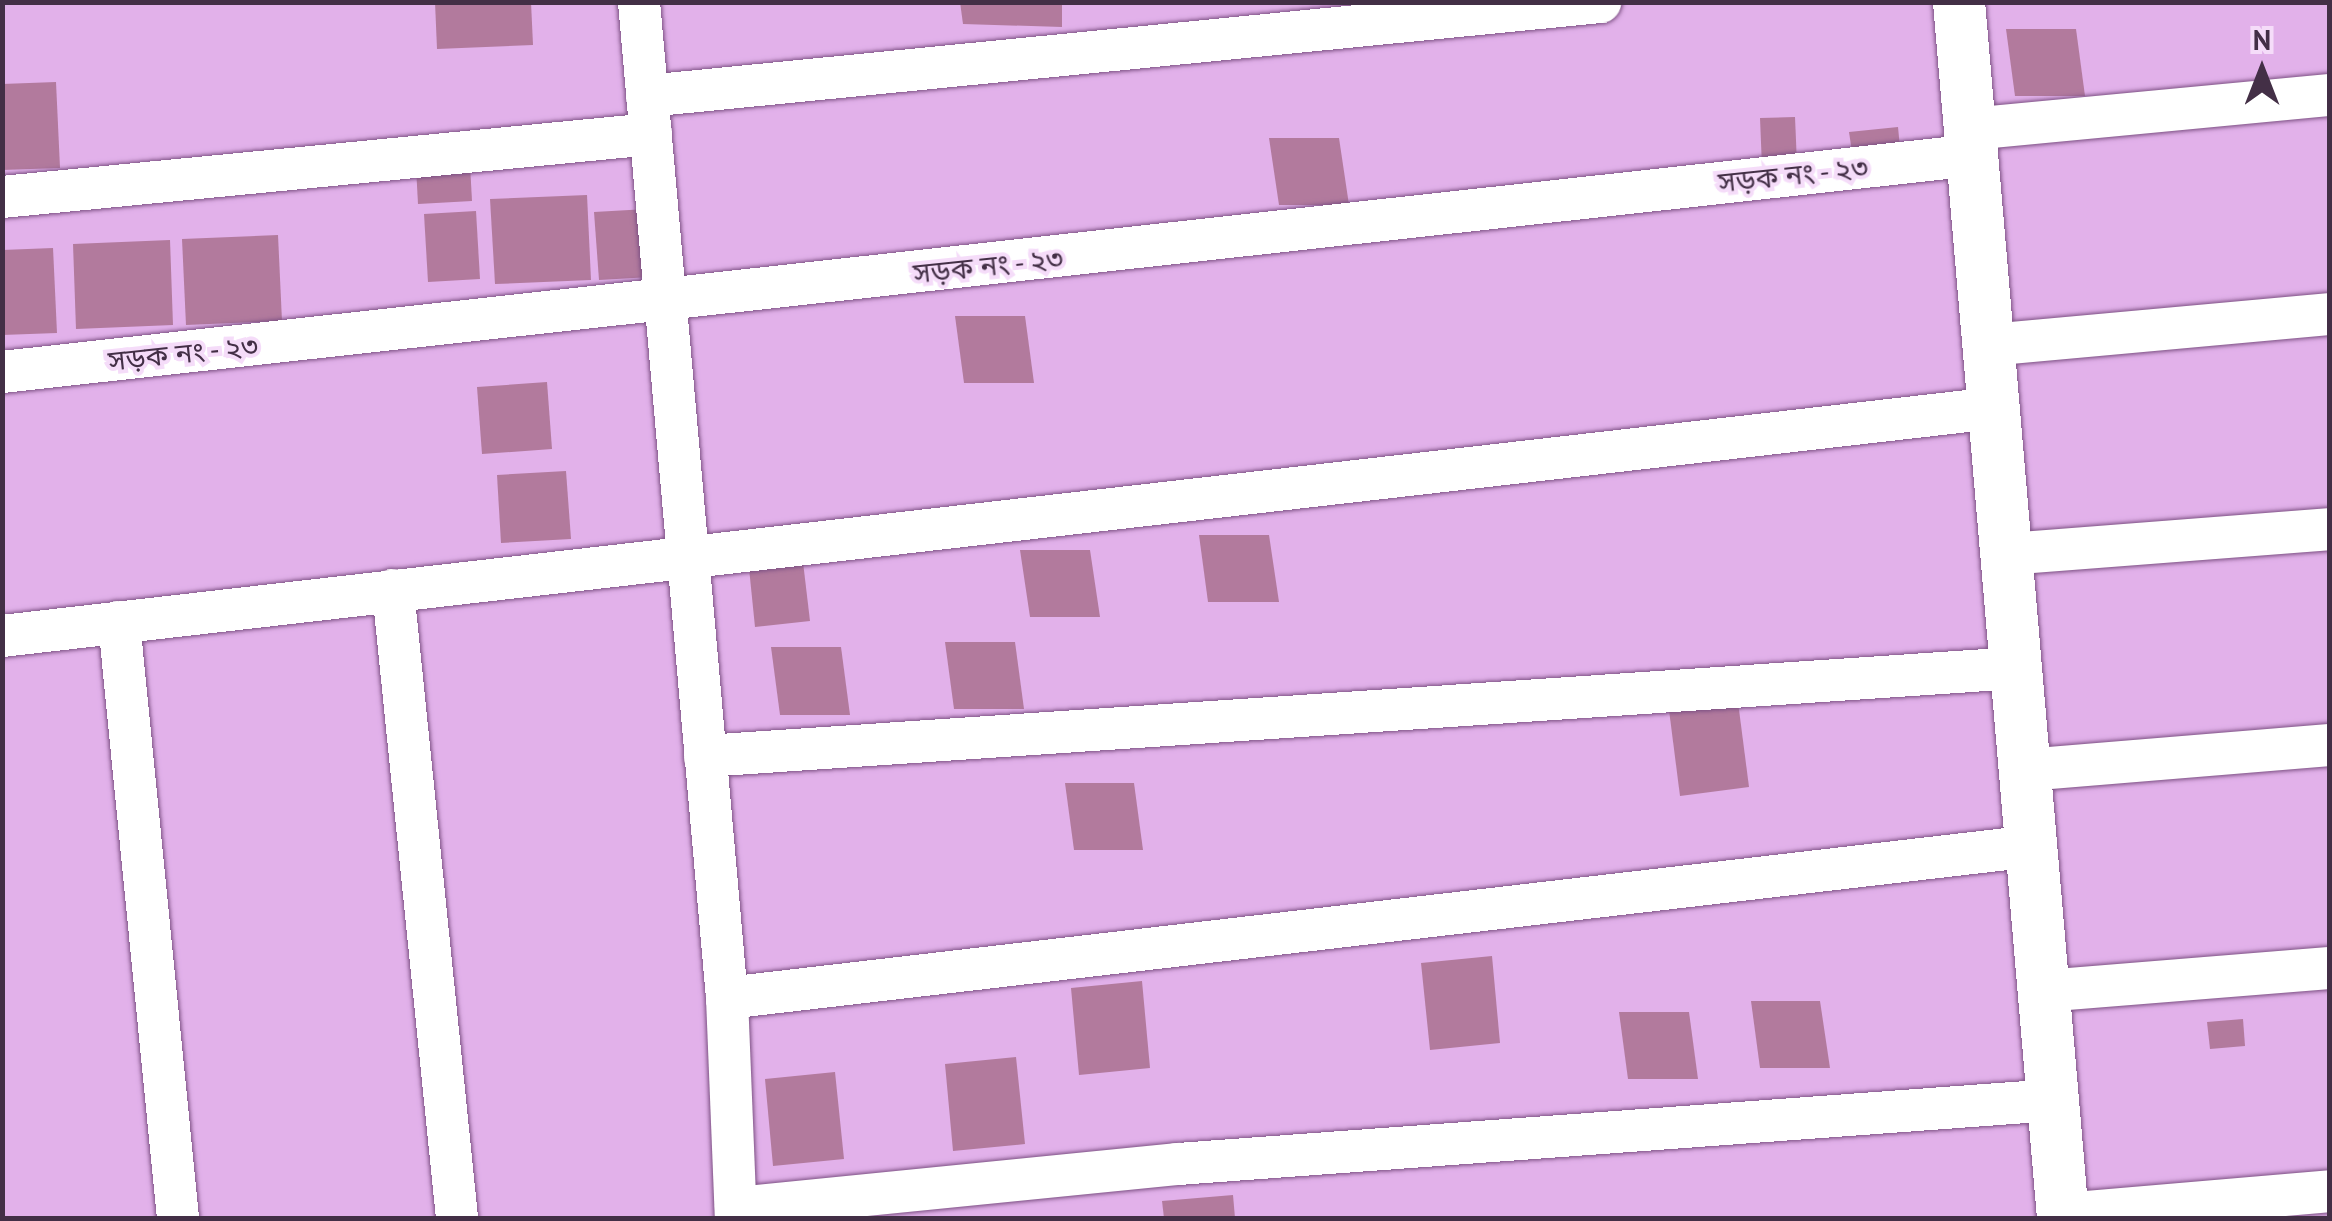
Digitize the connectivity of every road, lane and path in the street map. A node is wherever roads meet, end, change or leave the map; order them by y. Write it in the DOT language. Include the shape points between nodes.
graph roads {
  1 [pos="639,2"];
  2 [pos="1600,2"];
  3 [pos="1959,2"];
  4 [pos="2330,95"];
  5 [pos="649,115"];
  6 [pos="1972,142"];
  7 [pos="2,196"];
  8 [pos="666,302"];
  9 [pos="2330,314"];
  10 [pos="1988,344"];
  11 [pos="2,372"];
  12 [pos="1995,408"];
  13 [pos="2330,528"];
  14 [pos="688,553"];
  15 [pos="2006,554"];
  16 [pos="394,590"];
  17 [pos="119,622"];
  18 [pos="2,636"];
  19 [pos="2016,668"];
  20 [pos="2330,745"];
  21 [pos="706,756"];
  22 [pos="2025,770"];
  23 [pos="2032,846"];
  24 [pos="2330,968"];
  25 [pos="2044,991"];
  26 [pos="727,998"];
  27 [pos="2054,1100"];
  28 [pos="2330,1191"];
  29 [pos="736,1213"];
  30 [pos="2064,1217"];
  31 [pos="178,1218"];
  32 [pos="457,1218"];
  1 -- 5 [label="street"];
  2 -- 5 [label="street"];
  3 -- 6 [label="street"];
  4 -- 6 [label="street, সড়ক নং - ২৩"];
  5 -- 7 [label="street"];
  5 -- 8 [label="street"];
  6 -- 8 [label="street, সড়ক নং - ২৩"];
  6 -- 10 [label="street"];
  8 -- 11 [label="street, সড়ক নং - ২৩"];
  8 -- 14 [label="street"];
  9 -- 10 [label="street"];
  10 -- 12 [label="street"];
  12 -- 14 [label="street"];
  12 -- 15 [label="street"];
  13 -- 15 [label="street"];
  14 -- 16 [label="street"];
  14 -- 21 [label="street"];
  15 -- 19 [label="street"];
  16 -- 17 [label="street"];
  16 -- 32 [label="street"];
  17 -- 18 [label="street"];
  17 -- 31 [label="street"];
  19 -- 21 [label="street"];
  19 -- 22 [label="street"];
  20 -- 22 [label="street"];
  21 -- 26 [label="street"];
  22 -- 23 [label="street"];
  23 -- 25 [label="street"];
  23 -- 26 [label="street"];
  24 -- 25 [label="street"];
  25 -- 27 [label="street"];
  26 -- 29 [label="street"];
  27 -- 29 [label="street" via="1178,1164"];
  27 -- 30 [label="street"];
  28 -- 30 [label="street"];
}
